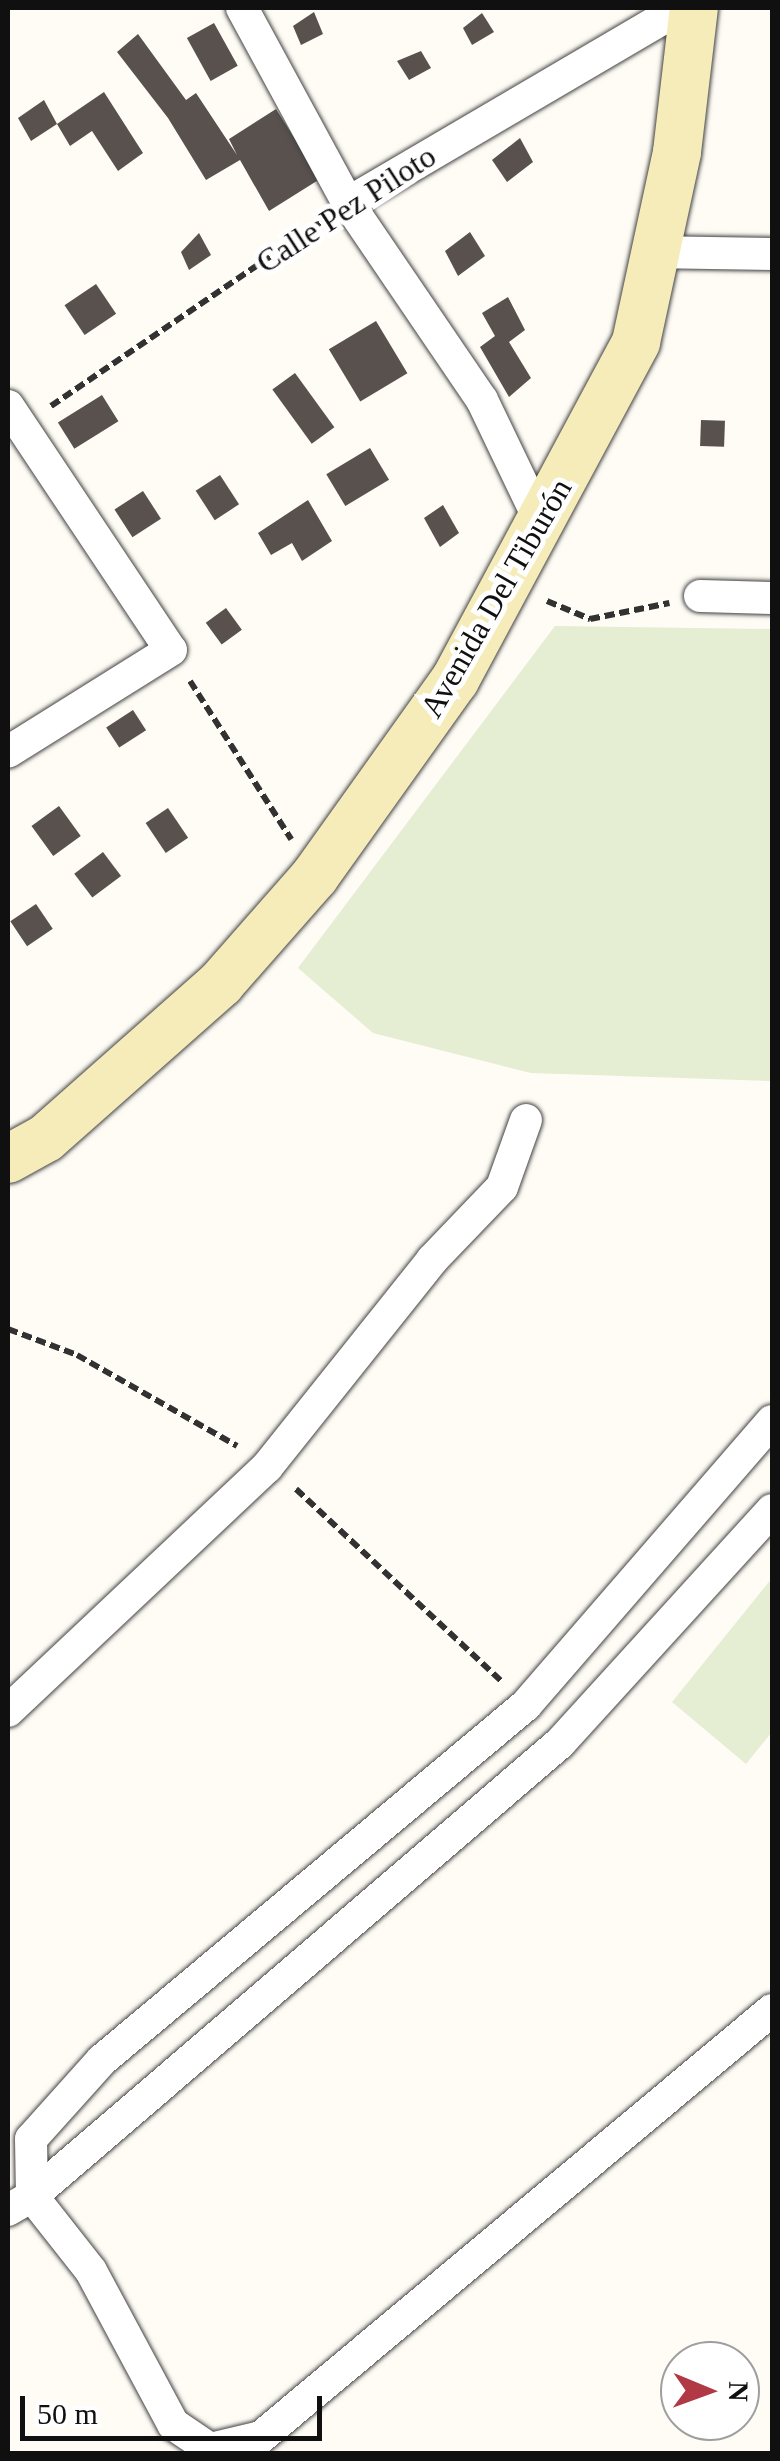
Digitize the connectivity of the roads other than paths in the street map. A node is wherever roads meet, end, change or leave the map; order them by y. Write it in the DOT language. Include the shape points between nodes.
graph roads {
  1 [pos="242,8"];
  2 [pos="680,8"];
  3 [pos="694,8"];
  4 [pos="348,203"];
  5 [pos="650,252"];
  6 [pos="772,254"];
  7 [pos="14,416"];
  8 [pos="542,524"];
  9 [pos="700,596"];
  10 [pos="772,598"];
  11 [pos="8,752"];
  12 [pos="526,1120"];
  13 [pos="8,1160"];
  14 [pos="772,1421"];
  15 [pos="772,1510"];
  16 [pos="8,1711"];
  17 [pos="772,2010"];
  18 [pos="20,2203"];
  1 -- 4 [label="street"];
  2 -- 4 [label="street, Calle Pez Piloto"];
  3 -- 5 [label="street, Avenida Del Tiburón" via="676,152"];
  4 -- 8 [label="street" via="482,400"];
  5 -- 6 [label="street"];
  5 -- 8 [label="street, Avenida Del Tiburón" via="636,342"];
  7 -- 11 [label="street" via="170,650"];
  8 -- 13 [label="street, Avenida Del Tiburón" via="455,680 315,876 221,983 46,1138"];
  9 -- 10 [label="street"];
  12 -- 16 [label="street" via="502,1188 432,1260 268,1466"];
  14 -- 18 [label="street" via="526,1705 102,2060 32,2139"];
  15 -- 18 [label="street" via="560,1743"];
  17 -- 18 [label="street" via="261,2437 210,2449 173,2424 91,2271"];
}
